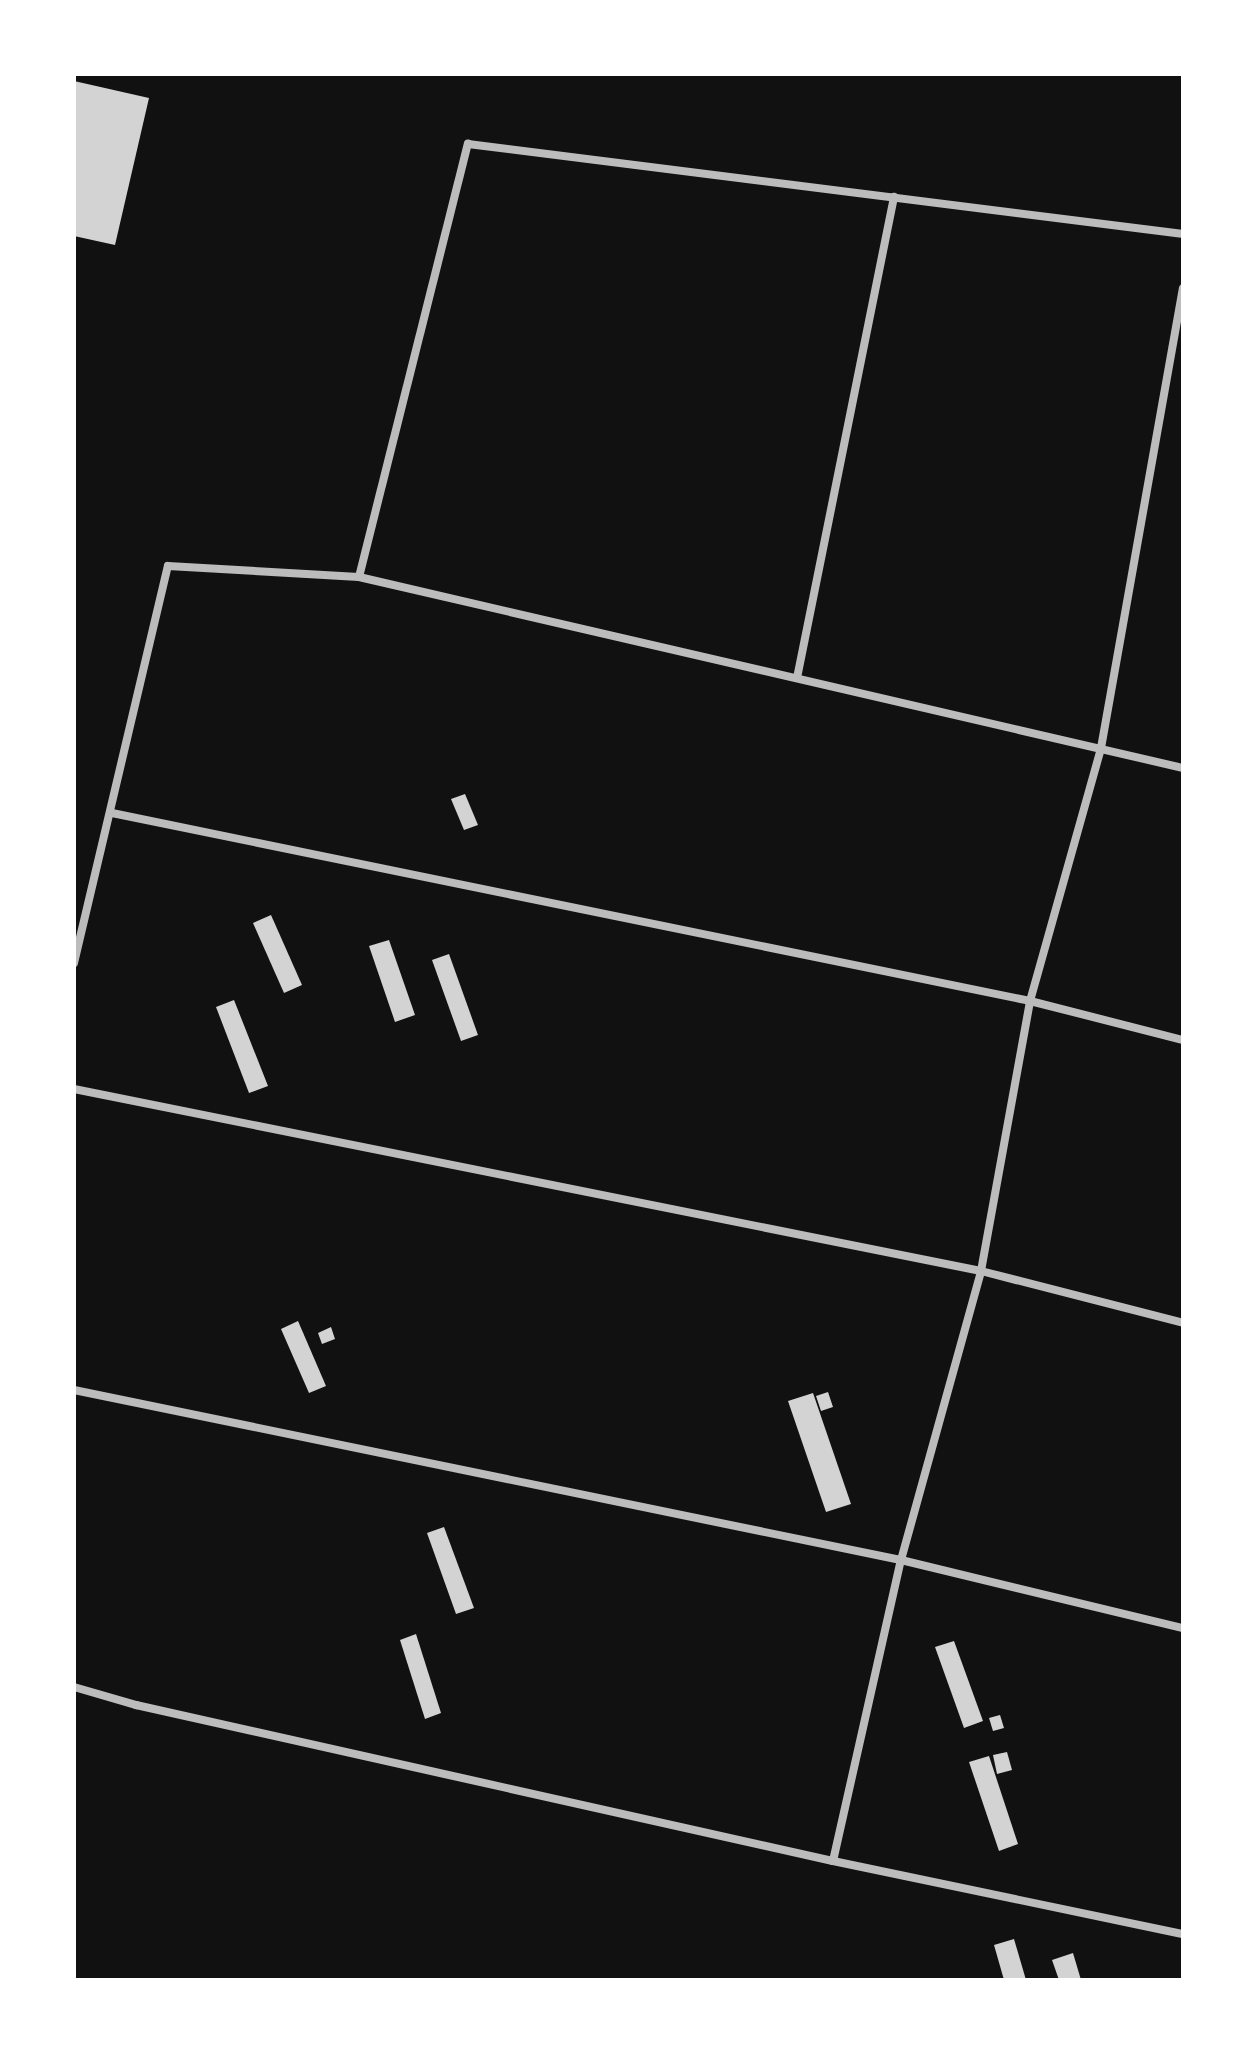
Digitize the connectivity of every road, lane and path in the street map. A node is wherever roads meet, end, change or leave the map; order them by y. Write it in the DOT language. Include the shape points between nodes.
graph roads {
  1 [pos="894,197"];
  2 [pos="1183,234"];
  3 [pos="1183,288"];
  4 [pos="359,577"];
  5 [pos="797,678"];
  6 [pos="1101,748"];
  7 [pos="1183,768"];
  8 [pos="112,813"];
  9 [pos="74,963"];
  10 [pos="1030,1001"];
  11 [pos="1183,1040"];
  12 [pos="74,1089"];
  13 [pos="981,1271"];
  14 [pos="1183,1323"];
  15 [pos="74,1390"];
  16 [pos="901,1560"];
  17 [pos="1183,1628"];
  18 [pos="74,1687"];
  19 [pos="833,1861"];
  20 [pos="1183,1934"];
  1 -- 2 [label="street"];
  1 -- 4 [label="street" via="468,144"];
  1 -- 5 [label="street"];
  3 -- 6 [label="street"];
  4 -- 5 [label="street"];
  4 -- 8 [label="street" via="168,566"];
  5 -- 6 [label="street"];
  6 -- 7 [label="street"];
  6 -- 10 [label="street"];
  8 -- 9 [label="street"];
  8 -- 10 [label="street"];
  10 -- 11 [label="street"];
  10 -- 13 [label="street"];
  12 -- 13 [label="street"];
  13 -- 14 [label="street"];
  13 -- 16 [label="street"];
  15 -- 16 [label="street"];
  16 -- 17 [label="street"];
  16 -- 19 [label="street"];
  18 -- 19 [label="street"];
  19 -- 20 [label="street"];
}
